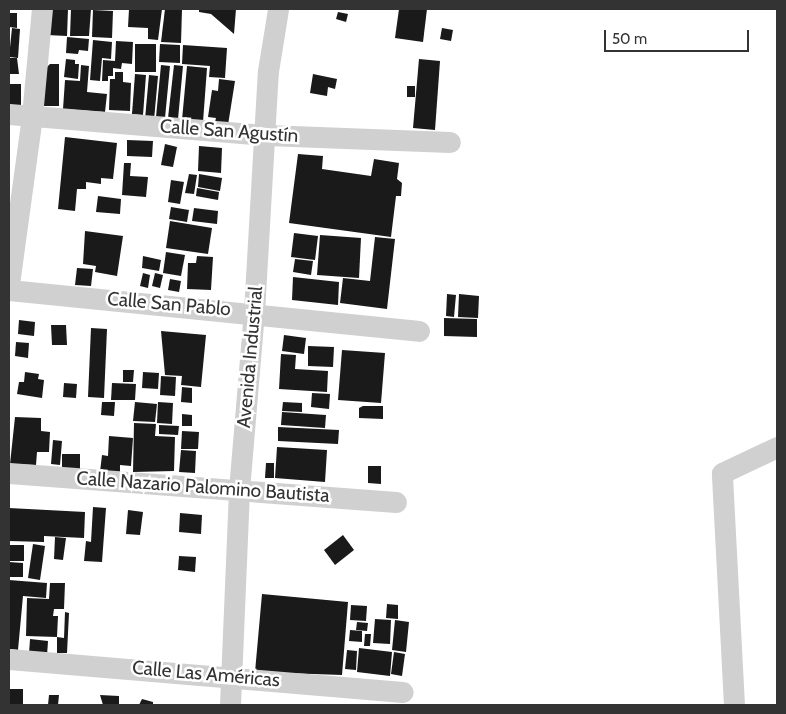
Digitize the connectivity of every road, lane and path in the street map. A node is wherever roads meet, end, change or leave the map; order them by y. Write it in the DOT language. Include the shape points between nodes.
graph roads {
  1 [pos="42,9"];
  2 [pos="278,9"];
  3 [pos="9,114"];
  4 [pos="32,116"];
  5 [pos="266,135"];
  6 [pos="450,142"];
  7 [pos="9,284"];
  8 [pos="9,290"];
  9 [pos="254,312"];
  10 [pos="419,331"];
  11 [pos="776,452"];
  12 [pos="9,473"];
  13 [pos="239,490"];
  14 [pos="396,502"];
  15 [pos="9,659"];
  16 [pos="231,676"];
  17 [pos="403,692"];
  18 [pos="230,705"];
  19 [pos="734,705"];
  1 -- 4 [label="street"];
  2 -- 5 [label="street, Avenida Industrial" via="268,71"];
  3 -- 4 [label="street, Calle San Agustín"];
  4 -- 5 [label="street, Calle San Agustín"];
  4 -- 7 [label="street"];
  5 -- 6 [label="street, Calle San Agustín"];
  5 -- 9 [label="street, Avenida Industrial"];
  8 -- 9 [label="street, Calle San Pablo"];
  9 -- 10 [label="street, Calle San Pablo"];
  9 -- 13 [label="street, Avenida Industrial"];
  11 -- 19 [label="street" via="722,474"];
  12 -- 13 [label="street, Calle Nazario Palomino Bautista"];
  13 -- 14 [label="street, Calle Nazario Palomino Bautista"];
  13 -- 16 [label="street, Avenida Industrial"];
  15 -- 16 [label="street, Calle Las Américas"];
  16 -- 17 [label="street, Calle Las Américas"];
  16 -- 18 [label="street, Avenida Industrial"];
}
